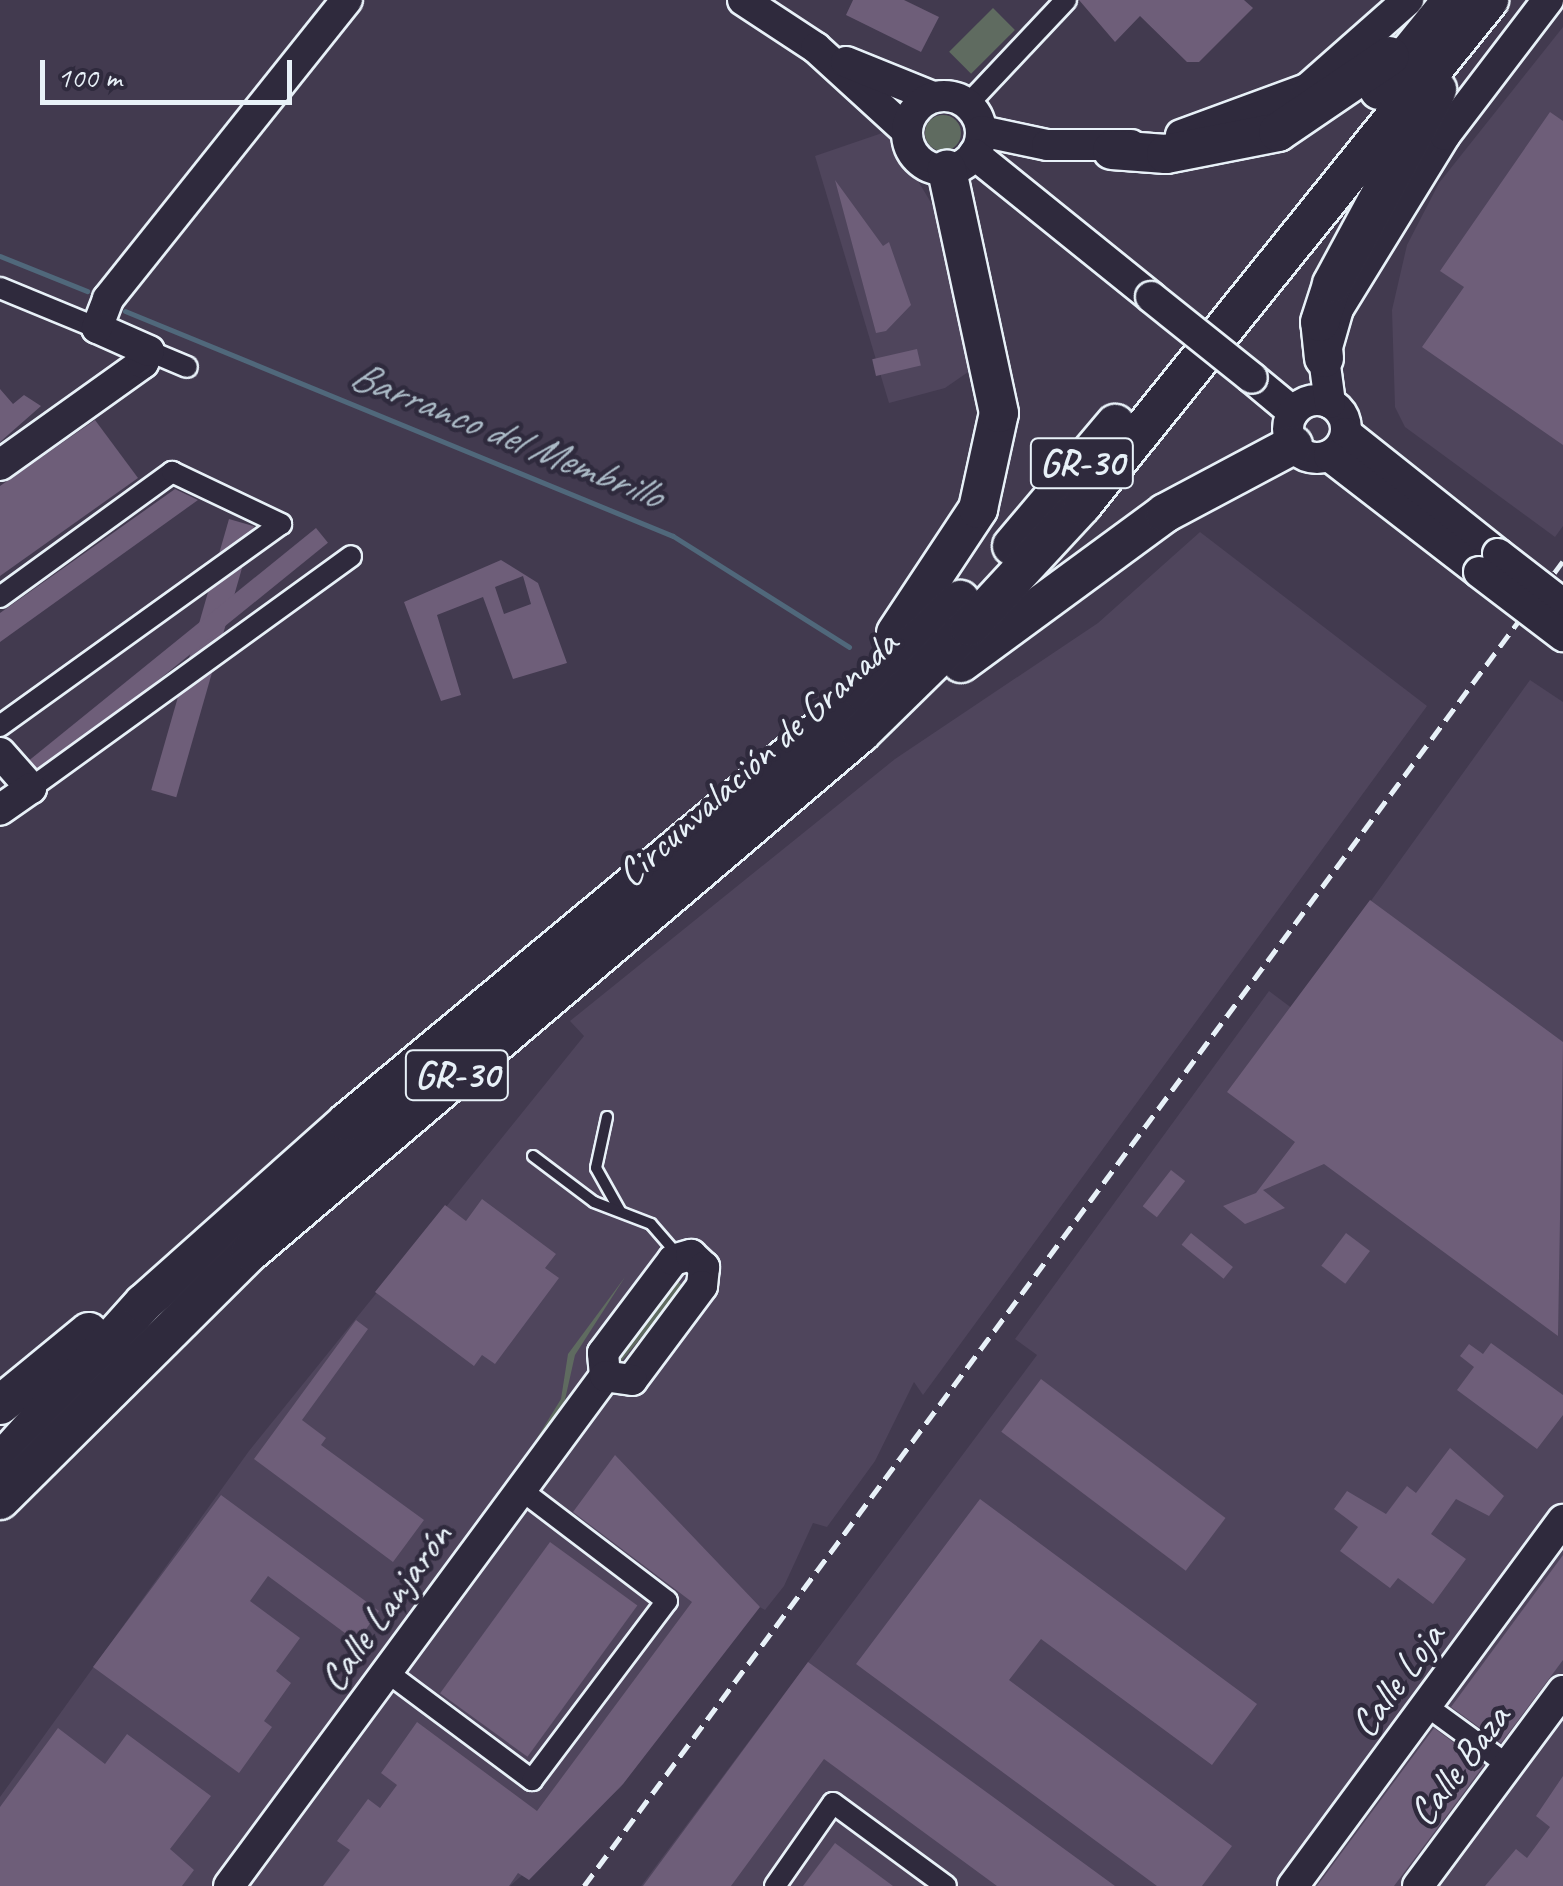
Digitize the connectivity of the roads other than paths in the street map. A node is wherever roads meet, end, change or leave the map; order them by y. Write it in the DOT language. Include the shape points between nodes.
graph roads {
  1 [pos="347,0"];
  2 [pos="744,0"];
  3 [pos="1066,0"];
  4 [pos="1408,0"];
  5 [pos="1452,0"];
  6 [pos="1488,0"];
  7 [pos="1502,0"];
  8 [pos="1548,0"];
  9 [pos="776,10"];
  10 [pos="1418,40"];
  11 [pos="816,48"];
  12 [pos="933,97"];
  13 [pos="907,131"];
  14 [pos="967,140"];
  15 [pos="1112,150"];
  16 [pos="0,288"];
  17 [pos="97,328"];
  18 [pos="150,351"];
  19 [pos="1324,358"];
  20 [pos="187,367"];
  21 [pos="1330,403"];
  22 [pos="1293,428"];
  23 [pos="1338,444"];
  24 [pos="0,466"];
  25 [pos="351,556"];
  26 [pos="1489,563"];
  27 [pos="0,597"];
  28 [pos="1563,604"];
  29 [pos="1563,636"];
  30 [pos="0,726"];
  31 [pos="862,734"];
  32 [pos="0,752"];
  33 [pos="10,799"];
  34 [pos="694,839"];
  35 [pos="607,1117"];
  36 [pos="533,1156"];
  37 [pos="620,1212"];
  38 [pos="681,1258"];
  39 [pos="144,1304"];
  40 [pos="77,1374"];
  41 [pos="610,1379"];
  42 [pos="0,1405"];
  43 [pos="64,1430"];
  44 [pos="0,1440"];
  45 [pos="0,1462"];
  46 [pos="532,1498"];
  47 [pos="0,1500"];
  48 [pos="1563,1520"];
  49 [pos="0,1524"];
  50 [pos="391,1676"];
  51 [pos="1563,1691"];
  52 [pos="1428,1707"];
  53 [pos="1509,1766"];
  54 [pos="229,1886"];
  55 [pos="245,1886"];
  56 [pos="775,1886"];
  57 [pos="946,1886"];
  58 [pos="1293,1886"];
  59 [pos="1418,1886"];
  1 -- 17 [label="street" via="108,299"];
  2 -- 9 [label="street"];
  3 -- 14 [label="street"];
  4 -- 15 [label="street" via="1307,90 1195,132"];
  5 -- 10 [label="highway, Circunvalación de Granada / GR-30"];
  6 -- 31 [label="highway, Circunvalación de Granada / GR-30" via="1082,504"];
  7 -- 19 [label="highway" via="1413,127 1354,237 1320,322"];
  8 -- 19 [label="street" via="1378,241 1338,309"];
  9 -- 11 [label="street"];
  10 -- 15 [label="highway" via="1278,132 1166,154"];
  10 -- 34 [label="highway, Circunvalación de Granada / GR-30" via="1024,532 864,693"];
  11 -- 12 [label="street"];
  11 -- 13 [label="street"];
  12 -- 13 [label="street"];
  12 -- 14 [label="street"];
  13 -- 14 [label="street" via="923,163"];
  14 -- 15 [label="street"];
  14 -- 22 [label="street, bridge" via="1252,378"];
  14 -- 34 [label="highway" via="999,413 978,509 888,644 719,801"];
  16 -- 17 [label="street"];
  17 -- 18 [label="street"];
  18 -- 20 [label="street"];
  18 -- 24 [label="street"];
  19 -- 21 [label="street"];
  21 -- 22 [label="street"];
  21 -- 23 [label="street"];
  22 -- 23 [label="street"];
  22 -- 31 [label="highway"];
  23 -- 26 [label="street"];
  25 -- 33 [label="street"];
  26 -- 28 [label="street, bridge"];
  26 -- 29 [label="street, bridge"];
  27 -- 30 [label="street" via="172,472 281,524"];
  31 -- 43 [label="highway, Circunvalación de Granada / GR-30" via="328,1182"];
  32 -- 33 [label="street"];
  34 -- 39 [label="highway, Circunvalación de Granada / GR-30" via="347,1122"];
  35 -- 37 [label="lane" via="596,1168"];
  36 -- 37 [label="lane"];
  37 -- 38 [label="lane" via="651,1224"];
  38 -- 41 [label="street, Calle Lanjarón" via="704,1267 702,1286 632,1380"];
  39 -- 40 [label="highway, Circunvalación de Granada / GR-30"];
  39 -- 42 [label="highway" via="97,1325"];
  40 -- 44 [label="highway"];
  40 -- 45 [label="highway, Circunvalación de Granada / GR-30"];
  41 -- 46 [label="street, Calle Lanjarón"];
  41 -- 50 [label="street, Calle Lanjarón"];
  43 -- 47 [label="highway, Circunvalación de Granada / GR-30"];
  43 -- 49 [label="highway" via="50,1463"];
  46 -- 50 [label="street, Calle Lanjarón"];
  46 -- 50 [label="street, Calle Lanjarón" via="667,1602 532,1780"];
  48 -- 52 [label="street, Calle Loja"];
  50 -- 54 [label="street, Calle Lanjarón"];
  50 -- 55 [label="street, Calle Lanjarón"];
  51 -- 53 [label="street, Calle Baza"];
  52 -- 53 [label="street"];
  52 -- 58 [label="street, Calle Loja"];
  53 -- 59 [label="street, Calle Baza"];
  56 -- 57 [label="street" via="834,1803"];
}
